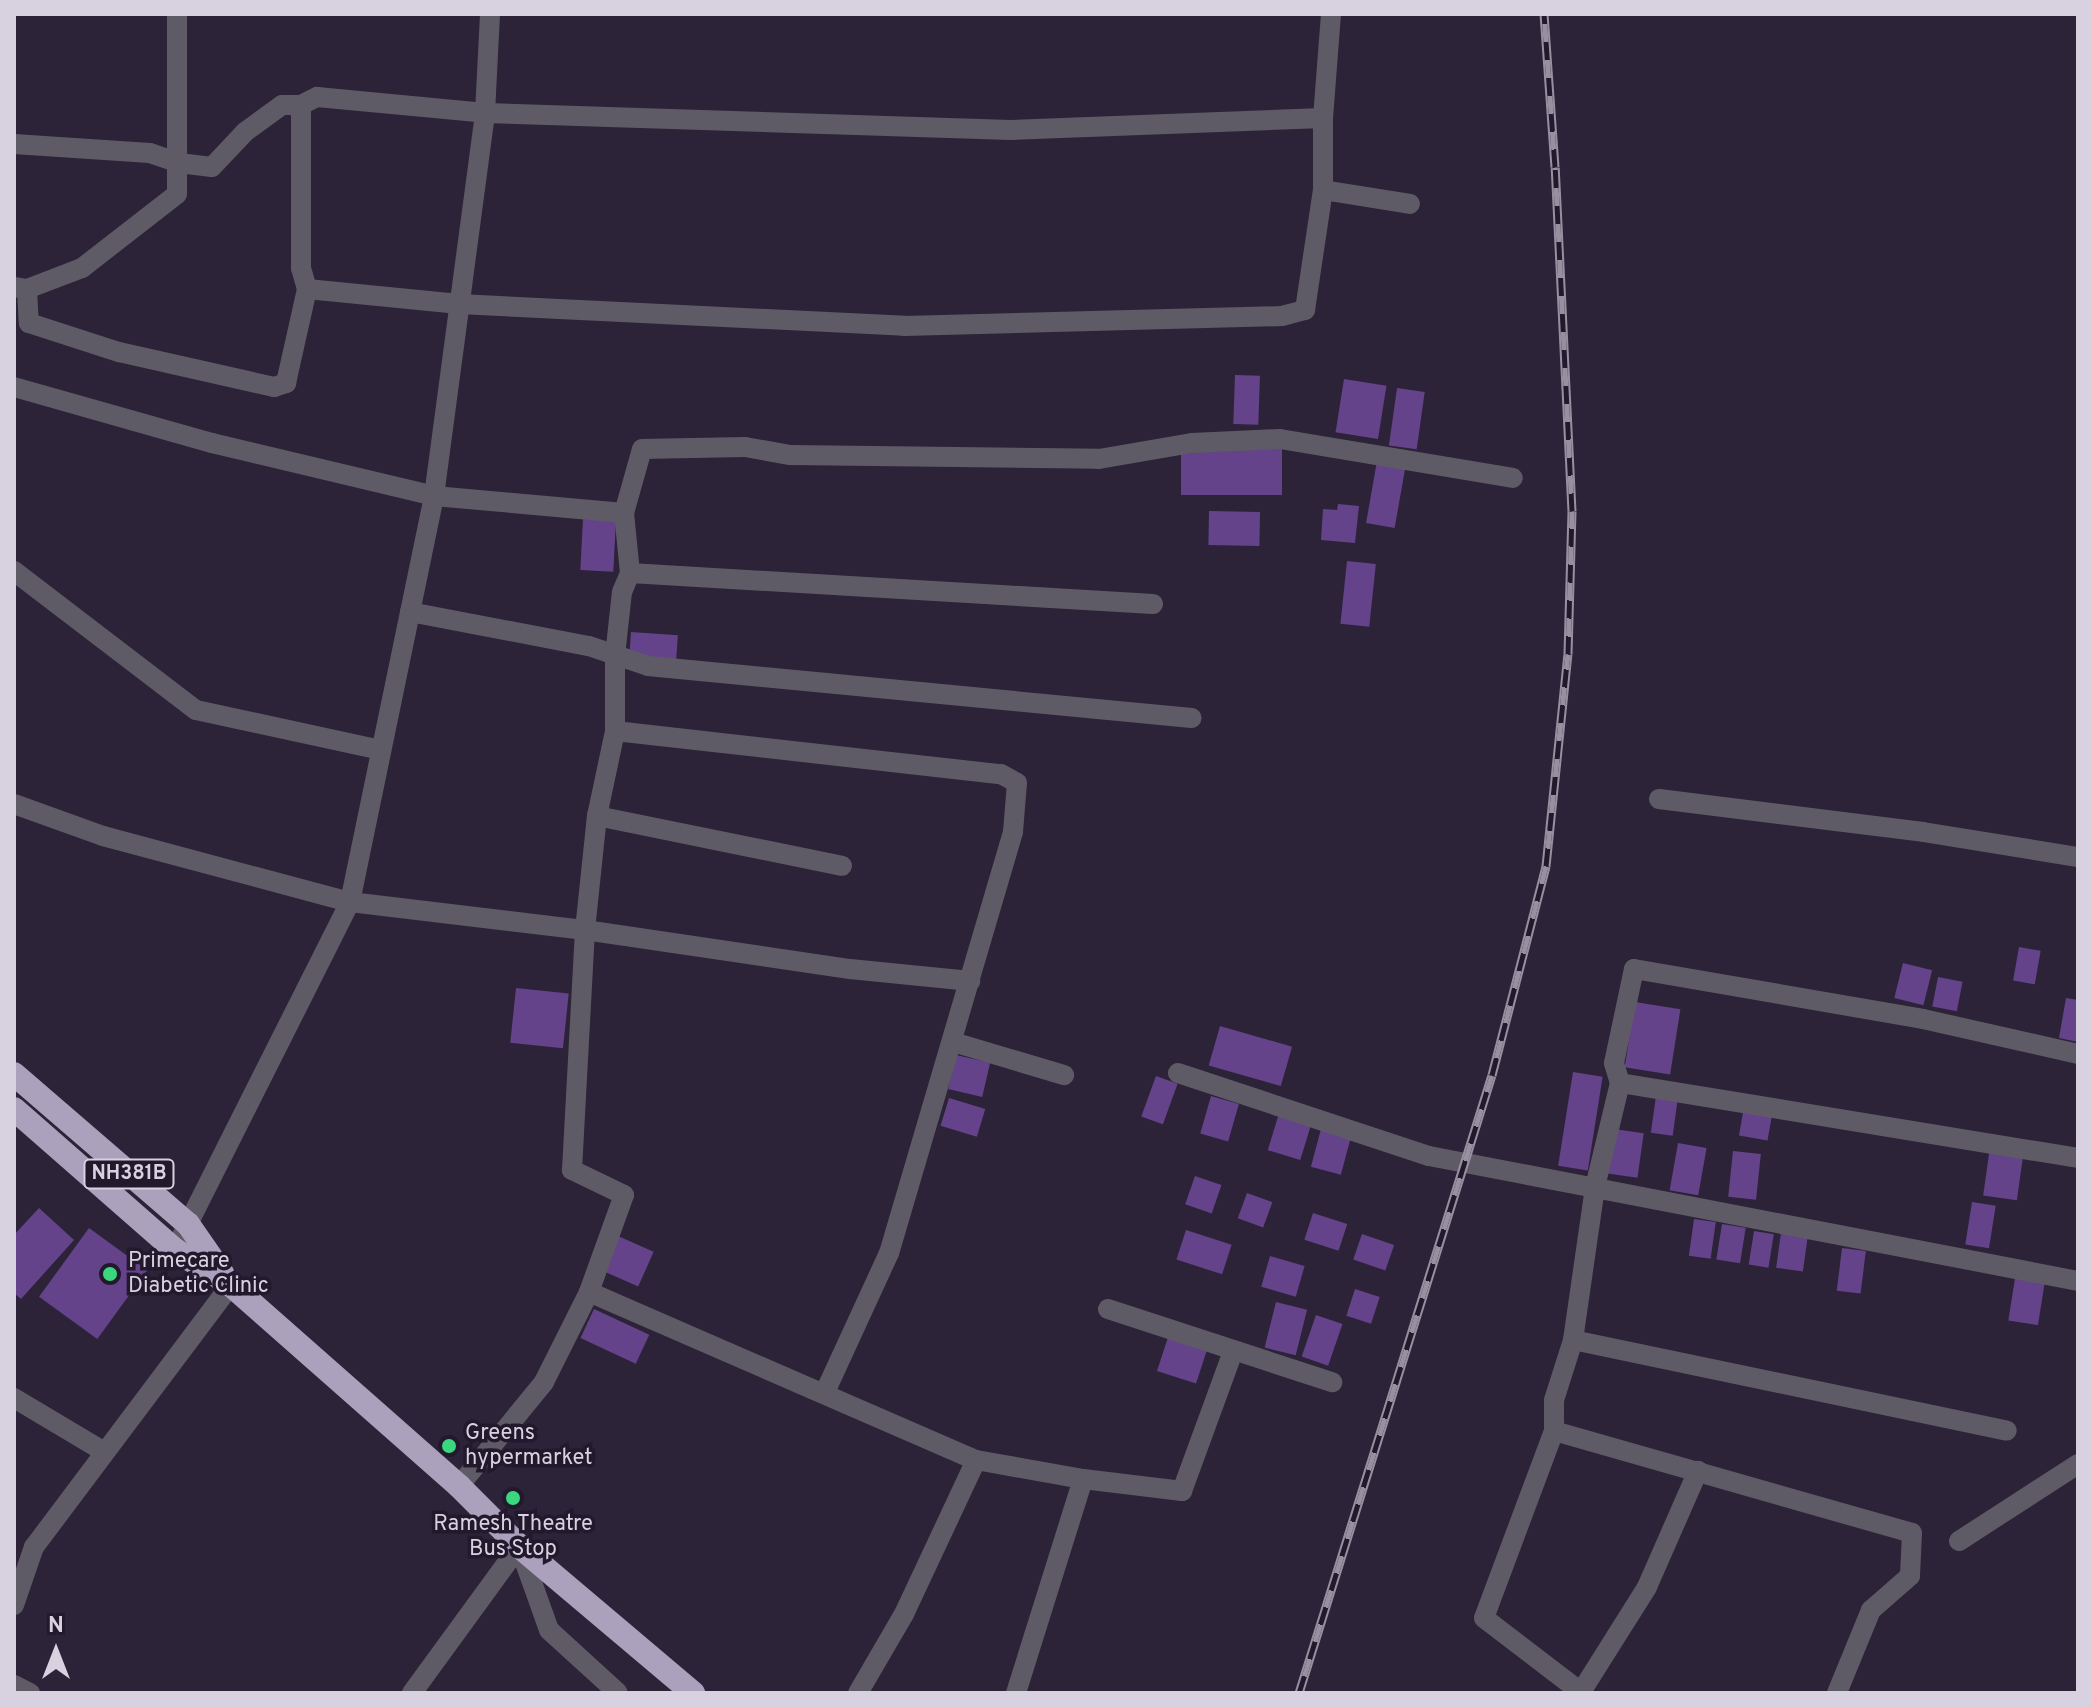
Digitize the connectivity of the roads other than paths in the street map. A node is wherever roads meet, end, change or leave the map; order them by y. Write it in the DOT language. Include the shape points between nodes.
graph roads {
  1 [pos="177,14"];
  2 [pos="490,14"];
  3 [pos="1331,14"];
  4 [pos="301,105"];
  5 [pos="485,113"];
  6 [pos="1323,118"];
  7 [pos="14,144"];
  8 [pos="179,163"];
  9 [pos="1323,190"];
  10 [pos="1410,204"];
  11 [pos="21,288"];
  12 [pos="307,289"];
  13 [pos="459,304"];
  14 [pos="14,387"];
  15 [pos="1513,478"];
  16 [pos="434,496"];
  17 [pos="624,513"];
  18 [pos="14,571"];
  19 [pos="630,573"];
  20 [pos="1153,604"];
  21 [pos="410,612"];
  22 [pos="615,656"];
  23 [pos="1192,718"];
  24 [pos="615,731"];
  25 [pos="381,750"];
  26 [pos="1659,799"];
  27 [pos="14,804"];
  28 [pos="597,816"];
  29 [pos="2078,857"];
  30 [pos="842,866"];
  31 [pos="350,902"];
  32 [pos="585,930"];
  33 [pos="970,981"];
  34 [pos="953,1042"];
  35 [pos="2078,1054"];
  36 [pos="1178,1073"];
  37 [pos="14,1074"];
  38 [pos="1064,1075"];
  39 [pos="1620,1083"];
  40 [pos="14,1109"];
  41 [pos="2078,1158"];
  42 [pos="1595,1187"];
  43 [pos="188,1224"];
  44 [pos="175,1250"];
  45 [pos="2078,1281"];
  46 [pos="231,1285"];
  47 [pos="589,1292"];
  48 [pos="1108,1309"];
  49 [pos="1573,1340"];
  50 [pos="1233,1352"];
  51 [pos="1332,1382"];
  52 [pos="825,1392"];
  53 [pos="14,1398"];
  54 [pos="1554,1431"];
  55 [pos="2007,1431"];
  56 [pos="103,1451"];
  57 [pos="976,1460"];
  58 [pos="2078,1464"];
  59 [pos="1698,1471"];
  60 [pos="1083,1479"];
  61 [pos="459,1486"];
  62 [pos="1959,1541"];
  63 [pos="519,1546"];
  64 [pos="14,1605"];
  65 [pos="14,1685"];
  66 [pos="1582,1692"];
  67 [pos="30,1693"];
  68 [pos="412,1693"];
  69 [pos="618,1693"];
  70 [pos="693,1693"];
  71 [pos="858,1693"];
  72 [pos="1016,1693"];
  73 [pos="1837,1693"];
  1 -- 8 [label="street"];
  2 -- 5 [label="street"];
  3 -- 6 [label="street"];
  4 -- 5 [label="street" via="317,97"];
  4 -- 8 [label="street" via="282,105 245,132 212,167"];
  4 -- 12 [label="street" via="301,268"];
  5 -- 6 [label="street" via="1011,130"];
  5 -- 13 [label="street"];
  6 -- 9 [label="street"];
  7 -- 8 [label="street" via="150,153"];
  8 -- 11 [label="street" via="177,194 82,268"];
  9 -- 10 [label="street"];
  9 -- 13 [label="street" via="1305,310 1282,316 904,326"];
  11 -- 12 [label="street" via="29,323 119,352 274,387 286,383"];
  12 -- 13 [label="street"];
  13 -- 16 [label="street"];
  14 -- 16 [label="street" via="212,443"];
  15 -- 17 [label="street" via="1280,439 1192,443 1099,459 790,455 745,447 642,449"];
  16 -- 17 [label="street"];
  16 -- 21 [label="street"];
  17 -- 19 [label="street"];
  18 -- 25 [label="street" via="196,710"];
  19 -- 20 [label="street"];
  19 -- 22 [label="street" via="622,592"];
  21 -- 22 [label="street" via="589,646"];
  21 -- 25 [label="street"];
  22 -- 23 [label="street" via="648,666"];
  22 -- 24 [label="street"];
  24 -- 28 [label="street"];
  24 -- 33 [label="street" via="1001,774 1017,783 1013,832"];
  25 -- 31 [label="street"];
  26 -- 29 [label="street"];
  27 -- 31 [label="street" via="103,836"];
  28 -- 30 [label="street"];
  28 -- 32 [label="street"];
  31 -- 32 [label="street"];
  31 -- 43 [label="street"];
  32 -- 33 [label="street"];
  32 -- 47 [label="street" via="572,1170 624,1195"];
  33 -- 34 [label="street"];
  34 -- 38 [label="street"];
  34 -- 52 [label="street" via="889,1253"];
  35 -- 39 [label="street" via="1923,1019 1634,969 1614,1063"];
  36 -- 42 [label="street" via="1429,1156"];
  37 -- 43 [label="highway, NH381B"];
  39 -- 41 [label="street"];
  39 -- 42 [label="street"];
  40 -- 44 [label="highway, NH381B"];
  42 -- 45 [label="street"];
  42 -- 49 [label="street"];
  43 -- 44 [label="street"];
  43 -- 46 [label="highway, NH381B"];
  44 -- 46 [label="highway, NH381B"];
  46 -- 56 [label="street"];
  46 -- 61 [label="highway, NH381B"];
  47 -- 52 [label="street"];
  47 -- 61 [label="street" via="544,1382"];
  48 -- 50 [label="street"];
  49 -- 54 [label="street" via="1554,1400"];
  49 -- 55 [label="street"];
  50 -- 51 [label="street"];
  50 -- 60 [label="street" via="1182,1491"];
  52 -- 57 [label="street"];
  53 -- 56 [label="street"];
  54 -- 59 [label="street"];
  54 -- 66 [label="street" via="1484,1618"];
  56 -- 64 [label="street" via="34,1547"];
  57 -- 60 [label="street"];
  57 -- 71 [label="street" via="904,1614"];
  58 -- 62 [label="street"];
  59 -- 66 [label="street" via="1647,1587"];
  59 -- 73 [label="street" via="1912,1533 1910,1576 1871,1610"];
  60 -- 72 [label="street"];
  61 -- 63 [label="highway, NH381B"];
  63 -- 68 [label="street"];
  63 -- 69 [label="street" via="549,1630"];
  63 -- 70 [label="highway, NH381B"];
  65 -- 67 [label="street"];
}
